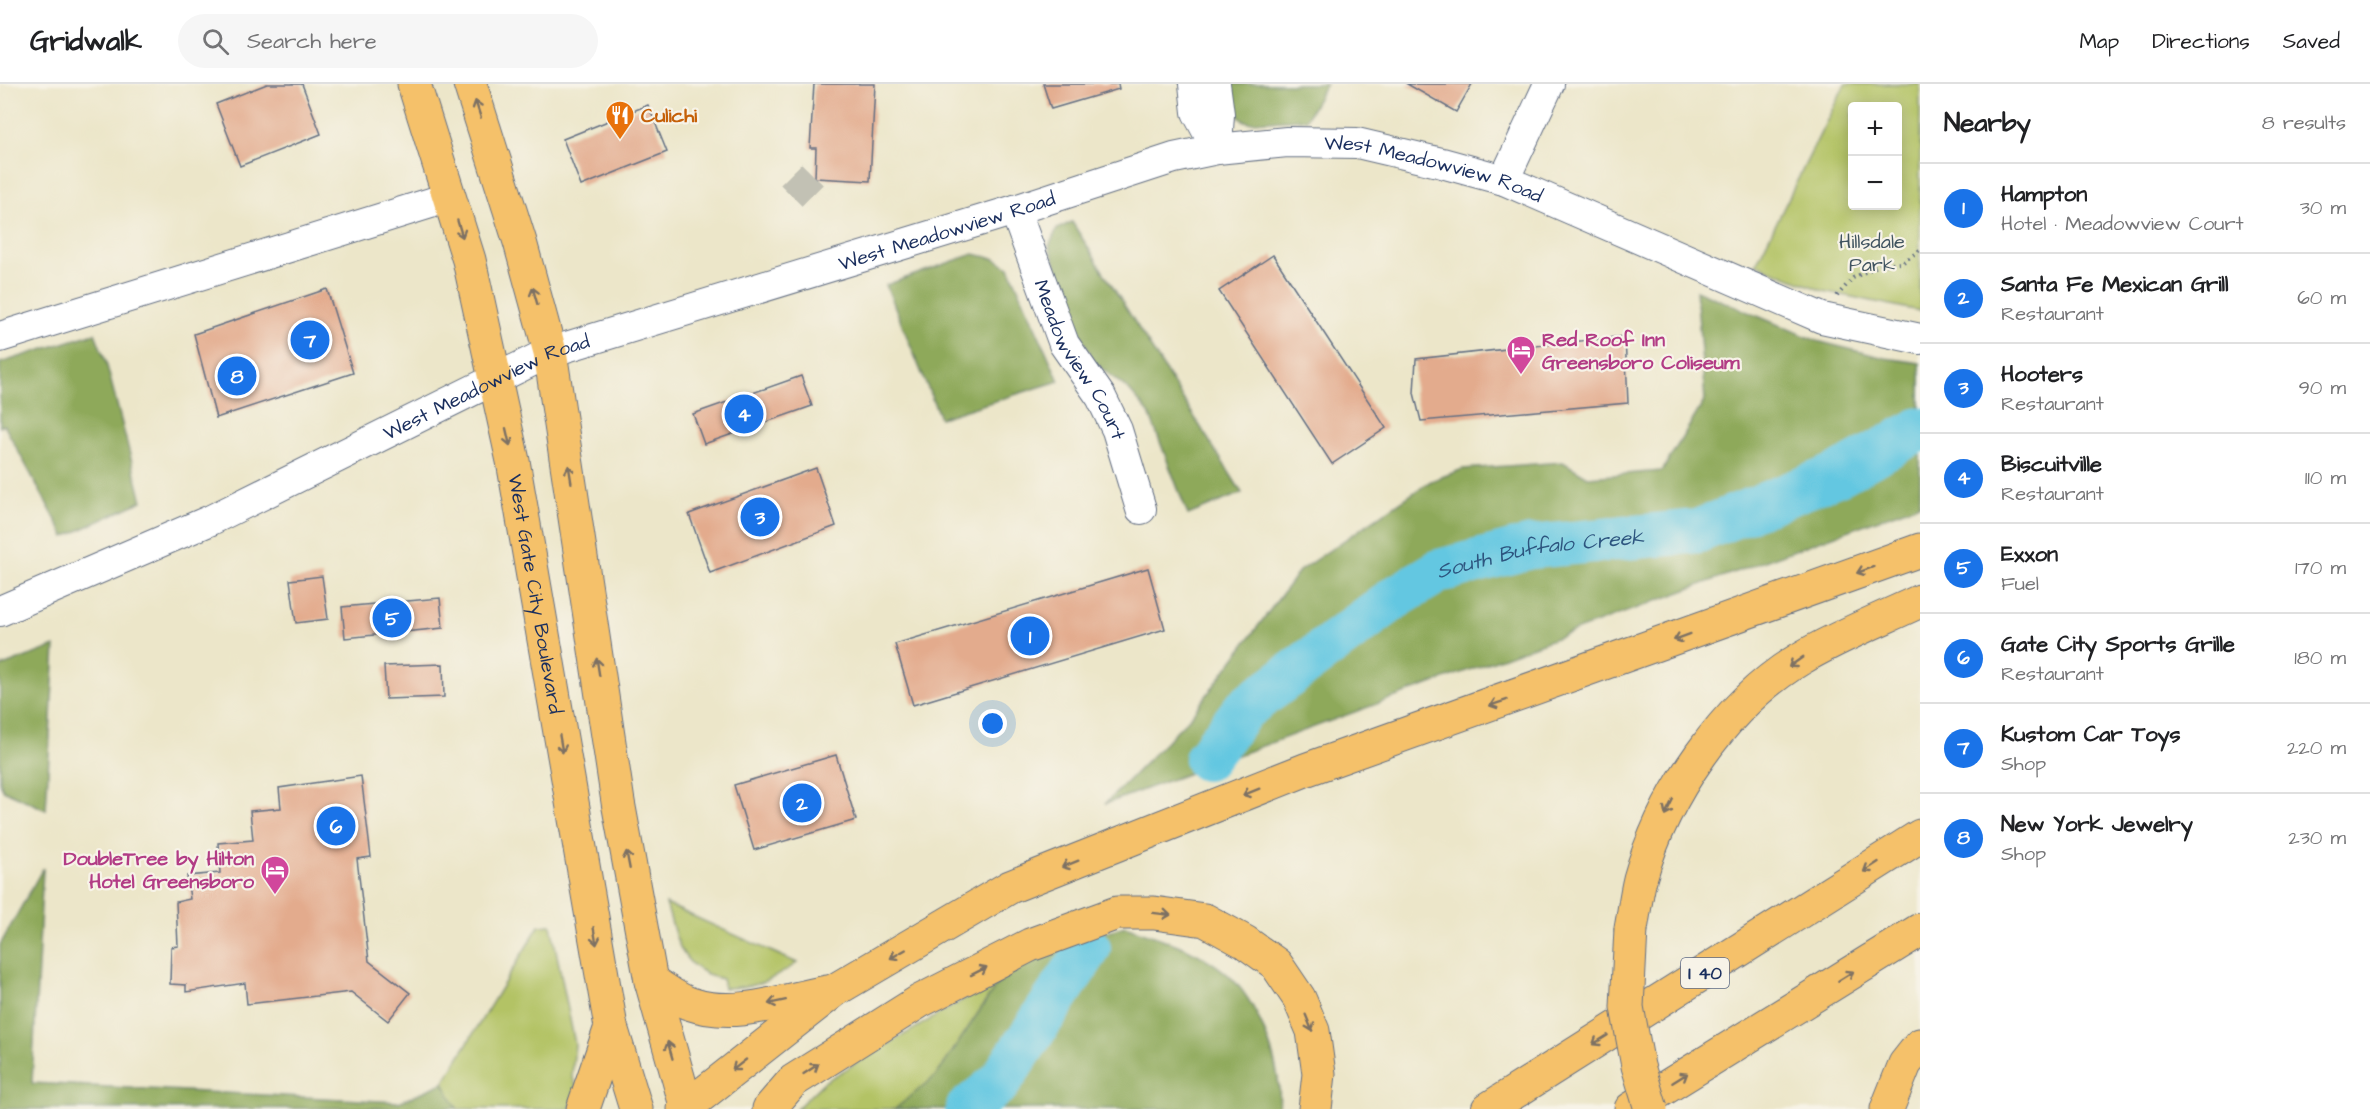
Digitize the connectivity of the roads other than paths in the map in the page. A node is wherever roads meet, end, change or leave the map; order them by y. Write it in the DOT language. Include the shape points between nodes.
graph roads {
  1 [pos="414,84"];
  2 [pos="470,84"];
  3 [pos="1194,84"];
  4 [pos="1215,84"];
  5 [pos="1549,84"];
  6 [pos="1216,149"];
  7 [pos="1504,180"];
  8 [pos="450,197"];
  9 [pos="1014,210"];
  10 [pos="0,337"];
  11 [pos="1920,339"];
  12 [pos="550,352"];
  13 [pos="495,380"];
  14 [pos="1141,509"];
  15 [pos="1920,550"];
  16 [pos="1920,602"];
  17 [pos="0,611"];
  18 [pos="1920,836"];
  19 [pos="1920,930"];
  20 [pos="651,981"];
  21 [pos="835,990"];
  22 [pos="611,1027"];
  23 [pos="1920,1045"];
  24 [pos="1640,1107"];
  25 [pos="686,1108"];
  26 [pos="583,1109"];
  27 [pos="636,1109"];
  28 [pos="769,1109"];
  29 [pos="1315,1109"];
  30 [pos="1488,1109"];
  31 [pos="1887,1109"];
  1 -- 8 [label="main road, West Gate City Boulevard"];
  12 -- 2 [label="main road, one-way"];
  3 -- 6 [label="street" via="1197,112"];
  4 -- 6 [label="street" via="1219,114"];
  5 -- 7 [label="street"];
  6 -- 7 [label="street, West Meadowview Road" via="1287,141 1358,143"];
  6 -- 9 [label="street, West Meadowview Road" via="1174,158"];
  7 -- 11 [label="street, West Meadowview Road" via="1822,318"];
  8 -- 10 [label="street"];
  8 -- 13 [label="main road, West Gate City Boulevard, one-way" via="469,260"];
  9 -- 12 [label="street, West Meadowview Road"];
  9 -- 14 [label="street, Meadowview Court" via="1064,344 1101,397 1118,430"];
  12 -- 13 [label="street, West Meadowview Road"];
  20 -- 12 [label="main road, one-way" via="618,802"];
  13 -- 17 [label="street, West Meadowview Road" via="211,520"];
  13 -- 22 [label="main road, West Gate City Boulevard, one-way" via="513,461"];
  15 -- 21 [label="main road, one-way" via="1305,770 1011,887"];
  16 -- 24 [label="main road, one-way, bridge" via="1799,659 1744,703 1705,748 1679,787 1640,880 1631,929 1627,1007 1638,1066"];
  18 -- 30 [label="main road, I 40, one-way"];
  24 -- 19 [label="main road, one-way"];
  21 -- 20 [label="main road, one-way" via="741,1010 716,1011 688,1004"];
  25 -- 20 [label="main road, one-way"];
  21 -- 25 [label="main road, one-way"];
  22 -- 26 [label="main road"];
  22 -- 27 [label="main road, West Gate City Boulevard"];
  23 -- 31 [label="main road" via="1905,1064"];
  28 -- 29 [label="main road, one-way" via="793,1081 920,1001 1030,945 1117,913 1205,920 1276,964 1299,998 1313,1031 1319,1074"];
}
